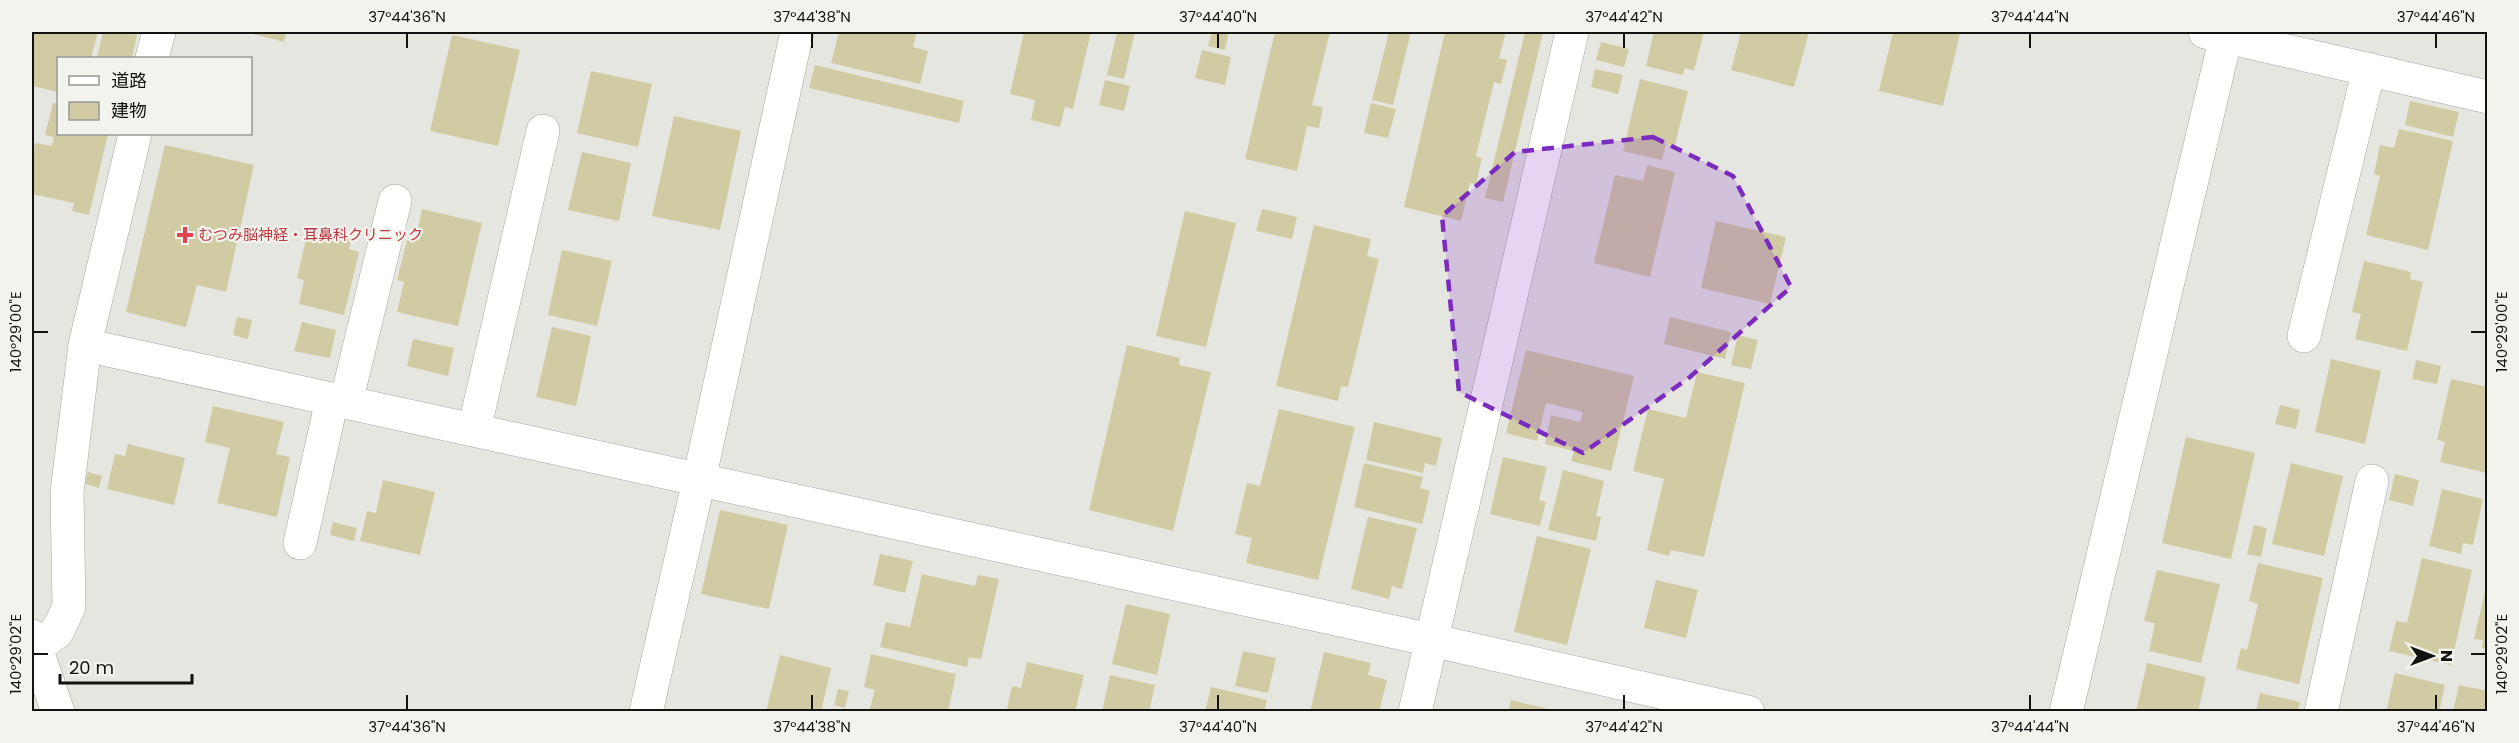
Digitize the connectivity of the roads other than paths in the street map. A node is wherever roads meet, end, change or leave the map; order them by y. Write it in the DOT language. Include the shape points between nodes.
graph roads {
  1 [pos="159,32"];
  2 [pos="797,32"];
  3 [pos="1572,32"];
  4 [pos="2219,33"];
  5 [pos="152,57"];
  6 [pos="2369,69"];
  7 [pos="2487,97"];
  8 [pos="543,132"];
  9 [pos="135,135"];
  10 [pos="394,201"];
  11 [pos="2304,336"];
  12 [pos="85,345"];
  13 [pos="339,401"];
  14 [pos="474,430"];
  15 [pos="699,480"];
  16 [pos="2372,481"];
  17 [pos="300,543"];
  18 [pos="1431,640"];
  19 [pos="33,645"];
  20 [pos="58,711"];
  21 [pos="646,711"];
  22 [pos="1415,711"];
  23 [pos="1748,711"];
  24 [pos="2066,711"];
  25 [pos="2320,711"];
  1 -- 5 [label="street"];
  2 -- 15 [label="street"];
  3 -- 18 [label="street"];
  4 -- 6 [label="street"];
  4 -- 24 [label="street"];
  6 -- 7 [label="street"];
  6 -- 11 [label="street"];
  8 -- 14 [label="street"];
  9 -- 12 [label="street"];
  10 -- 13 [label="street"];
  12 -- 13 [label="street"];
  12 -- 19 [label="street" via="66,492 69,607 57,632"];
  13 -- 14 [label="street"];
  13 -- 17 [label="street"];
  14 -- 15 [label="street"];
  15 -- 18 [label="street"];
  15 -- 21 [label="street"];
  16 -- 25 [label="street"];
  18 -- 22 [label="street"];
  18 -- 23 [label="street"];
  19 -- 20 [label="street"];
}
